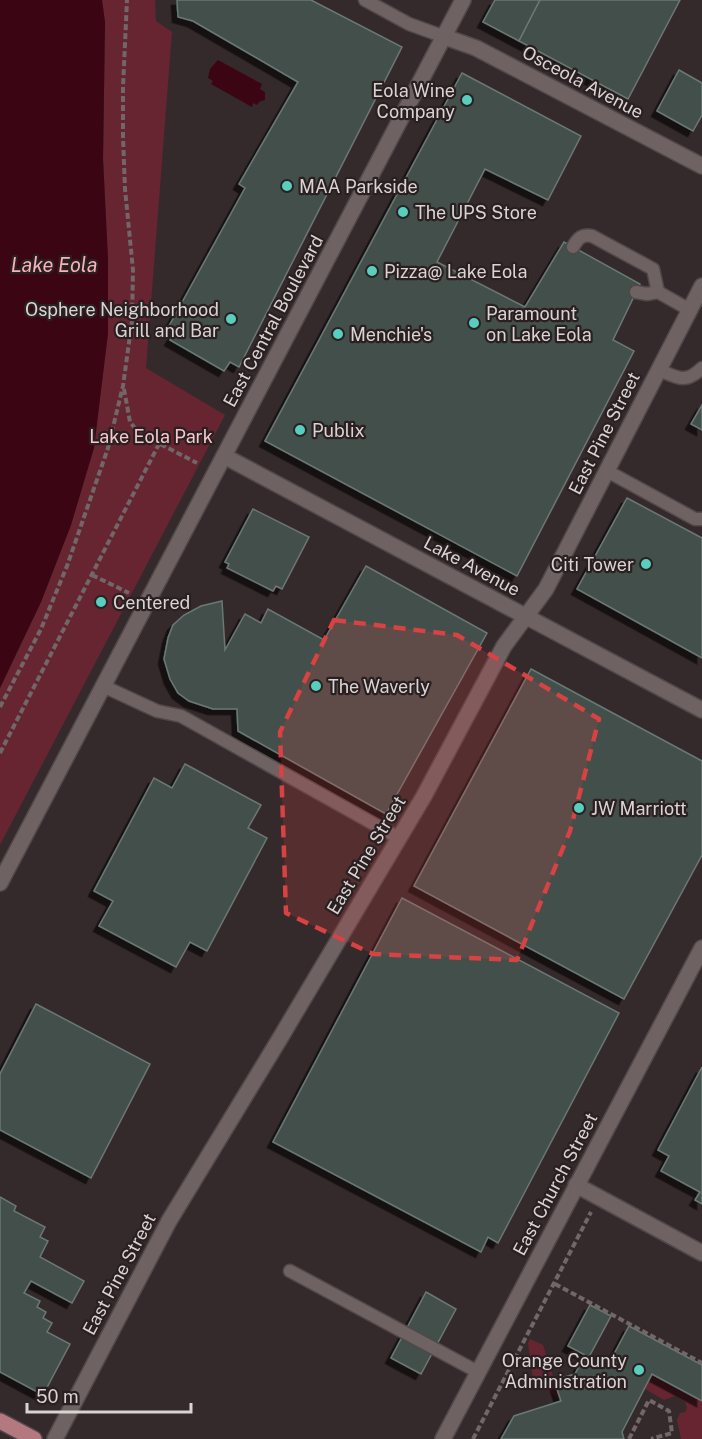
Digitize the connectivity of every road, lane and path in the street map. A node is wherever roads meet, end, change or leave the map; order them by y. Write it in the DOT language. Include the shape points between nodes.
graph roads {
  1 [pos="127,0"];
  2 [pos="365,0"];
  3 [pos="463,0"];
  4 [pos="377,3"];
  5 [pos="445,37"];
  6 [pos="702,166"];
  7 [pos="573,247"];
  8 [pos="702,286"];
  9 [pos="636,292"];
  10 [pos="658,292"];
  11 [pos="690,310"];
  12 [pos="702,368"];
  13 [pos="659,370"];
  14 [pos="123,386"];
  15 [pos="159,444"];
  16 [pos="224,456"];
  17 [pos="197,463"];
  18 [pos="607,471"];
  19 [pos="702,519"];
  20 [pos="92,575"];
  21 [pos="129,593"];
  22 [pos="526,616"];
  23 [pos="103,686"];
  24 [pos="0,707"];
  25 [pos="702,710"];
  26 [pos="0,753"];
  27 [pos="399,838"];
  28 [pos="0,883"];
  29 [pos="702,948"];
  30 [pos="576,1185"];
  31 [pos="592,1212"];
  32 [pos="702,1253"];
  33 [pos="290,1270"];
  34 [pos="554,1283"];
  35 [pos="702,1363"];
  36 [pos="478,1372"];
  37 [pos="0,1421"];
  38 [pos="34,1439"];
  39 [pos="55,1439"];
  40 [pos="443,1439"];
  41 [pos="473,1439"];
  42 [pos="629,1439"];
  43 [pos="651,1439"];
  1 -- 14 [label="path" via="123,137 133,270 132,321"];
  2 -- 4 [label="lane"];
  3 -- 5 [label="street, East Central Boulevard"];
  4 -- 5 [label="lane" via="409,24"];
  5 -- 6 [label="street, Osceola Avenue" via="476,48"];
  5 -- 16 [label="street, East Central Boulevard"];
  7 -- 10 [label="lane" via="580,237 592,236 653,268"];
  8 -- 11 [label="street, East Pine Street"];
  9 -- 10 [label="lane"];
  10 -- 11 [label="lane"];
  11 -- 13 [label="street, East Pine Street"];
  12 -- 13 [label="lane" via="681,379"];
  13 -- 18 [label="street, East Pine Street"];
  14 -- 15 [label="path" via="130,422 139,433"];
  14 -- 24 [label="path" via="108,448 66,566 41,629"];
  15 -- 17 [label="path"];
  15 -- 20 [label="path"];
  16 -- 22 [label="street, Lake Avenue"];
  16 -- 23 [label="street, East Central Boulevard"];
  18 -- 19 [label="lane" via="695,519"];
  18 -- 22 [label="street, East Pine Street" via="546,589"];
  20 -- 21 [label="path"];
  20 -- 26 [label="path"];
  22 -- 25 [label="street, Lake Avenue"];
  22 -- 27 [label="street, East Pine Street" via="504,646"];
  23 -- 27 [label="lane" via="157,711 181,716"];
  23 -- 28 [label="street, East Central Boulevard"];
  27 -- 39 [label="street, East Pine Street" via="169,1221"];
  29 -- 30 [label="street, East Church Street"];
  30 -- 32 [label="street"];
  30 -- 36 [label="street, East Church Street"];
  31 -- 34 [label="path"];
  33 -- 36 [label="lane"];
  34 -- 35 [label="path"];
  34 -- 41 [label="path"];
  36 -- 40 [label="street, East Church Street"];
  37 -- 38 [label="main road"];
  42 -- 43 [label="path" via="649,1400 669,1411 672,1433"];
}
